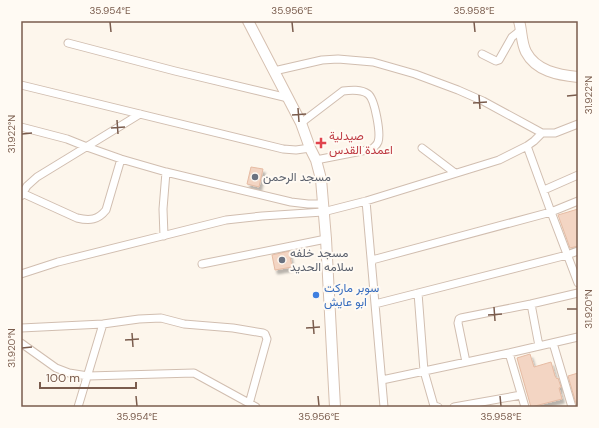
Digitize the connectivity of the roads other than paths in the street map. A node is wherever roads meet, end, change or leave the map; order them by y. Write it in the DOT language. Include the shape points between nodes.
graph roads {
  1 [pos="248,21"];
  2 [pos="520,25"];
  3 [pos="68,43"];
  4 [pos="482,54"];
  5 [pos="274,71"];
  6 [pos="578,77"];
  7 [pos="21,85"];
  8 [pos="288,98"];
  9 [pos="140,114"];
  10 [pos="300,123"];
  11 [pos="578,124"];
  12 [pos="21,127"];
  13 [pos="542,133"];
  14 [pos="527,146"];
  15 [pos="87,147"];
  16 [pos="310,148"];
  17 [pos="422,148"];
  18 [pos="121,159"];
  19 [pos="316,160"];
  20 [pos="166,172"];
  21 [pos="455,173"];
  22 [pos="578,175"];
  23 [pos="544,190"];
  24 [pos="22,195"];
  25 [pos="366,201"];
  26 [pos="578,201"];
  27 [pos="323,208"];
  28 [pos="551,212"];
  29 [pos="164,236"];
  30 [pos="326,239"];
  31 [pos="578,251"];
  32 [pos="567,255"];
  33 [pos="372,260"];
  34 [pos="202,264"];
  35 [pos="21,274"];
  36 [pos="578,283"];
  37 [pos="418,293"];
  38 [pos="578,293"];
  39 [pos="375,304"];
  40 [pos="531,304"];
  41 [pos="103,324"];
  42 [pos="21,328"];
  43 [pos="578,337"];
  44 [pos="21,343"];
  45 [pos="553,343"];
  46 [pos="539,346"];
  47 [pos="510,353"];
  48 [pos="466,362"];
  49 [pos="424,371"];
  50 [pos="88,376"];
  51 [pos="382,380"];
  52 [pos="521,395"];
  53 [pos="253,405"];
  54 [pos="78,407"];
  55 [pos="335,407"];
  56 [pos="384,407"];
  57 [pos="438,407"];
  58 [pos="454,407"];
  59 [pos="525,407"];
  60 [pos="572,407"];
  1 -- 5 [label="street"];
  2 -- 4 [label="street" via="499,60"];
  2 -- 6 [label="street" via="526,51 537,65 558,74"];
  3 -- 8 [label="street"];
  5 -- 8 [label="street"];
  5 -- 13 [label="street" via="322,60 373,62 458,90"];
  7 -- 9 [label="street"];
  8 -- 10 [label="street"];
  9 -- 15 [label="street"];
  9 -- 16 [label="street" via="283,149"];
  10 -- 16 [label="street"];
  10 -- 19 [label="street" via="344,91 361,91 373,102 378,144 372,149"];
  11 -- 13 [label="street" via="556,133"];
  12 -- 15 [label="street" via="67,138"];
  13 -- 14 [label="street"];
  14 -- 21 [label="street" via="499,160"];
  14 -- 23 [label="street"];
  15 -- 18 [label="street"];
  15 -- 24 [label="street" via="37,177"];
  16 -- 19 [label="street"];
  17 -- 21 [label="street"];
  18 -- 20 [label="street"];
  18 -- 24 [label="street" via="106,210 96,219 77,218"];
  19 -- 27 [label="street"];
  20 -- 27 [label="street"];
  20 -- 29 [label="street"];
  21 -- 25 [label="street"];
  22 -- 23 [label="street"];
  23 -- 28 [label="street"];
  25 -- 27 [label="street"];
  25 -- 33 [label="street"];
  26 -- 28 [label="street"];
  27 -- 29 [label="street" via="226,220"];
  27 -- 30 [label="street"];
  28 -- 32 [label="street"];
  28 -- 33 [label="street"];
  29 -- 35 [label="street" via="58,262"];
  30 -- 34 [label="street"];
  30 -- 55 [label="street"];
  31 -- 32 [label="street"];
  32 -- 36 [label="street"];
  32 -- 37 [label="street"];
  33 -- 39 [label="street"];
  37 -- 39 [label="street"];
  37 -- 49 [label="street"];
  38 -- 40 [label="street"];
  39 -- 51 [label="street"];
  40 -- 46 [label="street"];
  40 -- 48 [label="street" via="459,319"];
  41 -- 42 [label="street"];
  41 -- 50 [label="street"];
  41 -- 53 [label="street" via="161,318 184,324 266,334"];
  43 -- 45 [label="street"];
  44 -- 50 [label="street" via="56,368"];
  45 -- 46 [label="street"];
  45 -- 60 [label="street"];
  46 -- 47 [label="street"];
  47 -- 48 [label="street"];
  47 -- 52 [label="street"];
  48 -- 49 [label="street"];
  49 -- 51 [label="street"];
  49 -- 57 [label="street" via="434,406"];
  50 -- 53 [label="street" via="194,373"];
  50 -- 54 [label="street"];
  51 -- 56 [label="street"];
  52 -- 58 [label="street"];
  52 -- 59 [label="street"];
}
